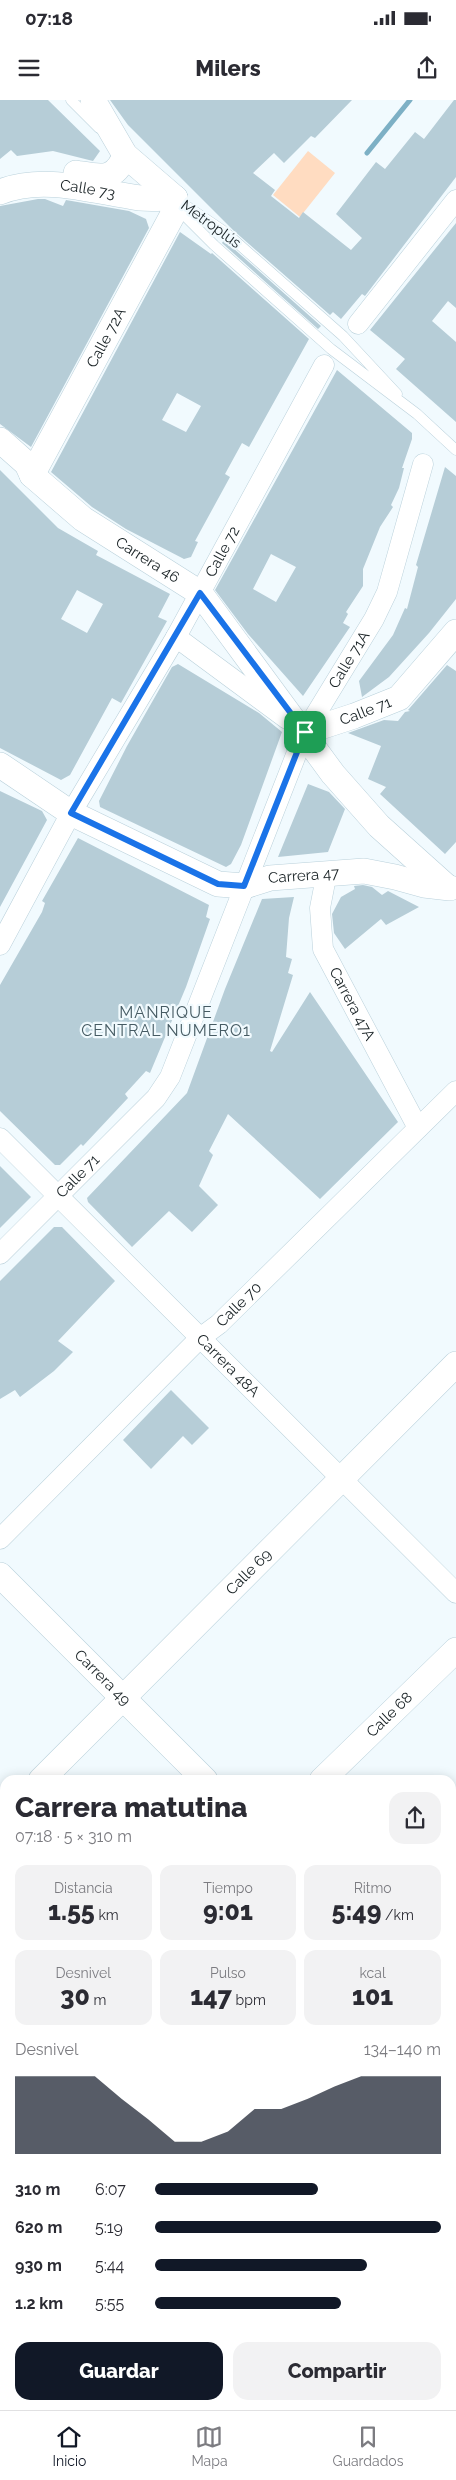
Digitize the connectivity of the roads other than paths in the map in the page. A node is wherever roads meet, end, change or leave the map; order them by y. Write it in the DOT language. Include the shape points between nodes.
graph roads {
  1 [pos="70,100"];
  2 [pos="93,100"];
  3 [pos="126,155"];
  4 [pos="0,176"];
  5 [pos="88,182"];
  6 [pos="0,192"];
  7 [pos="174,198"];
  8 [pos="456,200"];
  9 [pos="358,324"];
  10 [pos="324,365"];
  11 [pos="417,414"];
  12 [pos="0,440"];
  13 [pos="456,450"];
  14 [pos="0,454"];
  15 [pos="423,464"];
  16 [pos="32,474"];
  17 [pos="200,593"];
  18 [pos="456,632"];
  19 [pos="176,637"];
  20 [pos="305,732"];
  21 [pos="0,765"];
  22 [pos="71,813"];
  23 [pos="328,872"];
  24 [pos="453,885"];
  25 [pos="244,886"];
  26 [pos="0,945"];
  27 [pos="456,1091"];
  28 [pos="156,1098"];
  29 [pos="418,1128"];
  30 [pos="0,1138"];
  31 [pos="58,1195"];
  32 [pos="0,1254"];
  33 [pos="200,1338"];
  34 [pos="456,1364"];
  35 [pos="341,1479"];
  36 [pos="0,1539"];
  37 [pos="0,1575"];
  38 [pos="456,1593"];
  39 [pos="456,1650"];
  40 [pos="122,1698"];
  41 [pos="46,1775"];
  42 [pos="200,1775"];
  43 [pos="327,1775"];
  1 -- 3 [label="lane"];
  2 -- 3 [label="street"];
  3 -- 5 [label="street, Calle 73" via="112,174"];
  3 -- 7 [label="street"];
  4 -- 5 [label="street, Calle 73" via="29,170"];
  5 -- 6 [label="street, Calle 73" via="22,186"];
  5 -- 7 [label="street, Calle 73" via="142,198"];
  7 -- 11 [label="lane, Metroplús" via="225,232 343,336"];
  7 -- 11 [label="lane, Metroplús" via="185,216 214,245 331,349"];
  7 -- 16 [label="street, Calle 72A" via="172,216"];
  8 -- 9 [label="street"];
  10 -- 17 [label="street, Calle 72"];
  11 -- 13 [label="lane, Metroplús"];
  12 -- 16 [label="street, Carrera 46" via="27,464"];
  14 -- 16 [label="street, Carrera 46" via="20,472"];
  15 -- 20 [label="street, Calle 71A" via="387,592"];
  16 -- 17 [label="street, Carrera 46" via="83,519"];
  17 -- 19 [label="street, Calle 72"];
  17 -- 20 [label="street, Carrera 46"];
  18 -- 20 [label="street, Calle 71" via="398,698"];
  19 -- 20 [label="street, Carrera 46"];
  19 -- 22 [label="street, Calle 72"];
  20 -- 24 [label="street, Carrera 46" via="333,774 379,826"];
  20 -- 25 [label="street, Calle 71A"];
  21 -- 22 [label="street, Carrera 47"];
  22 -- 25 [label="street, Carrera 47" via="218,884"];
  22 -- 26 [label="street, Calle 72"];
  23 -- 24 [label="street, Carrera 47" via="364,871 424,885"];
  23 -- 25 [label="street, Carrera 47" via="270,878"];
  23 -- 29 [label="street, Carrera 47A" via="320,908 323,949"];
  25 -- 28 [label="street, Calle 71A" via="180,1054"];
  27 -- 29 [label="street, Calle 70"];
  28 -- 31 [label="street, Calle 71"];
  29 -- 33 [label="street, Calle 70" via="219,1324"];
  30 -- 31 [label="street, Carrera 48A"];
  31 -- 32 [label="street, Calle 71"];
  31 -- 33 [label="street, Carrera 48A"];
  33 -- 35 [label="street, Carrera 48A"];
  33 -- 36 [label="street, Calle 70"];
  34 -- 35 [label="street, Calle 69"];
  35 -- 38 [label="street, Carrera 48A"];
  35 -- 40 [label="street, Calle 69"];
  37 -- 40 [label="street, Carrera 49"];
  39 -- 43 [label="street, Calle 68"];
  40 -- 41 [label="street, Calle 69"];
  40 -- 42 [label="street, Carrera 49"];
}
